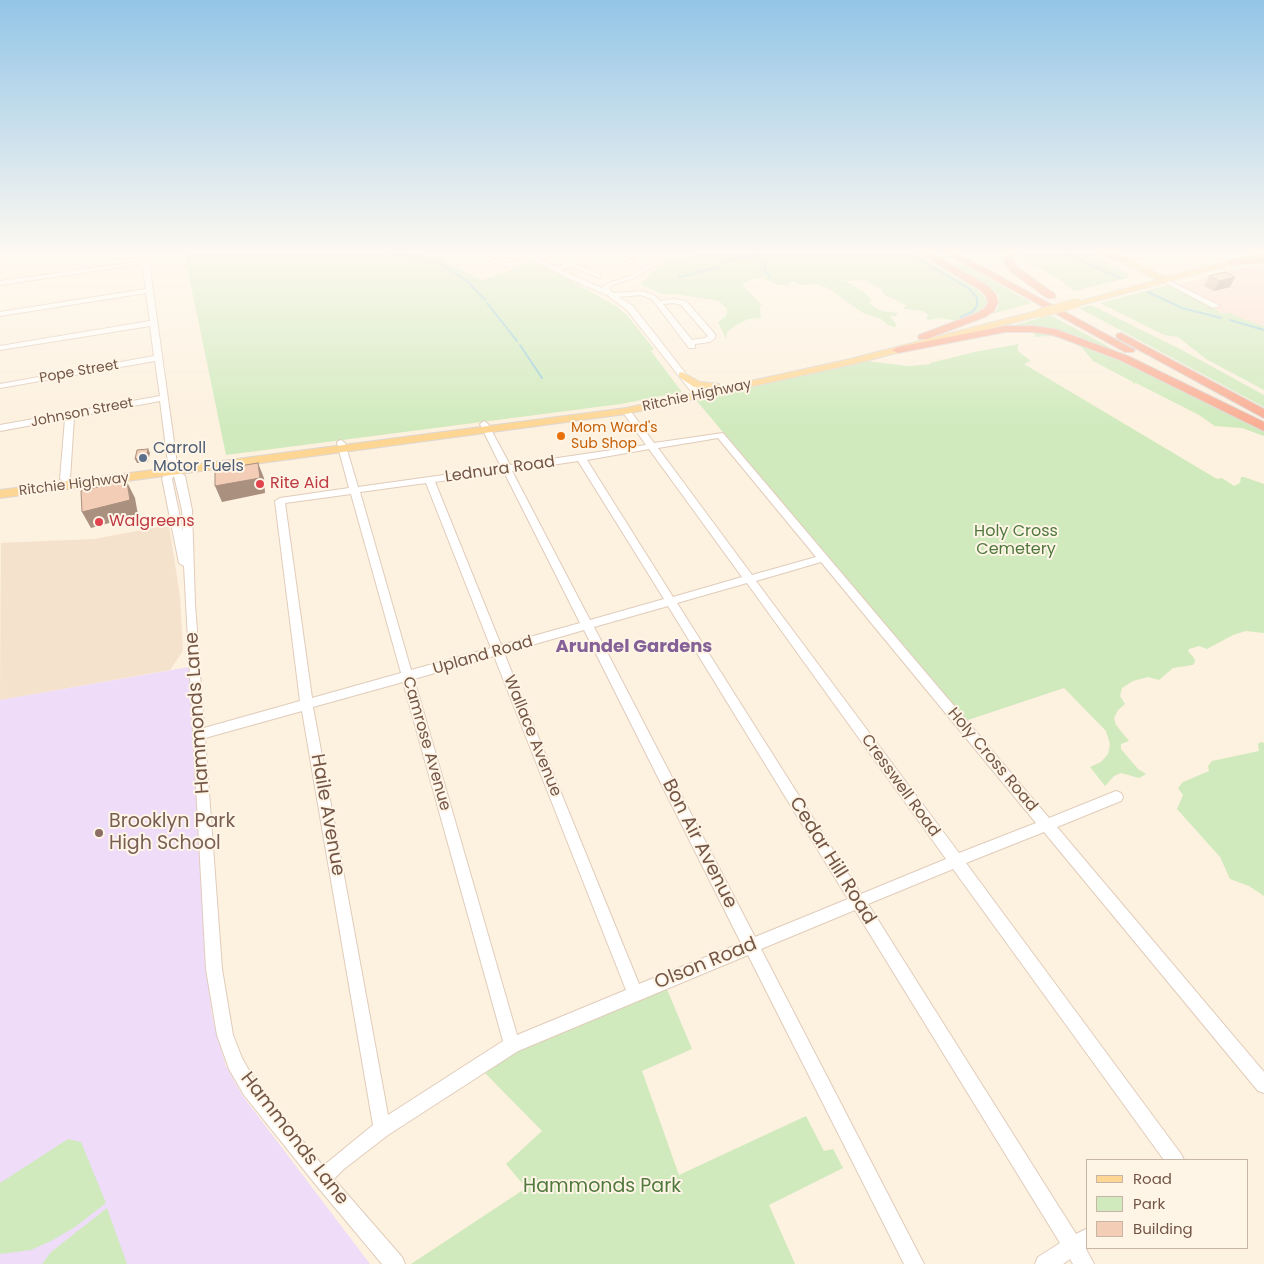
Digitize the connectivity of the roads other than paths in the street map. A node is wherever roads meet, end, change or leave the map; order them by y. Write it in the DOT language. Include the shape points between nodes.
graph roads {
  1 [pos="19,311"];
  2 [pos="153,311"];
  3 [pos="631,311"];
  4 [pos="664,311"];
  5 [pos="690,311"];
  6 [pos="987,311"];
  7 [pos="1020,311"];
  8 [pos="1048,311"];
  9 [pos="1056,311"];
  10 [pos="1074,311"];
  11 [pos="1076,311"];
  12 [pos="0,314"];
  13 [pos="1087,318"];
  14 [pos="154,323"];
  15 [pos="922,338"];
  16 [pos="0,348"];
  17 [pos="898,350"];
  18 [pos="159,358"];
  19 [pos="682,374"];
  20 [pos="0,386"];
  21 [pos="715,386"];
  22 [pos="697,394"];
  23 [pos="164,398"];
  24 [pos="626,411"];
  25 [pos="1264,414"];
  26 [pos="70,415"];
  27 [pos="1264,426"];
  28 [pos="486,427"];
  29 [pos="0,428"];
  30 [pos="720,435"];
  31 [pos="342,446"];
  32 [pos="651,447"];
  33 [pos="581,458"];
  34 [pos="173,468"];
  35 [pos="507,469"];
  36 [pos="65,479"];
  37 [pos="429,479"];
  38 [pos="0,488"];
  39 [pos="354,490"];
  40 [pos="0,494"];
  41 [pos="171,499"];
  42 [pos="280,501"];
  43 [pos="187,510"];
  44 [pos="174,514"];
  45 [pos="188,538"];
  46 [pos="824,558"];
  47 [pos="749,580"];
  48 [pos="189,582"];
  49 [pos="671,602"];
  50 [pos="587,626"];
  51 [pos="498,651"];
  52 [pos="407,678"];
  53 [pos="307,705"];
  54 [pos="199,735"];
  55 [pos="1116,798"];
  56 [pos="1046,825"];
  57 [pos="956,861"];
  58 [pos="858,902"];
  59 [pos="751,946"];
  60 [pos="636,993"];
  61 [pos="512,1045"];
  62 [pos="1264,1085"];
  63 [pos="382,1128"];
  64 [pos="1174,1159"];
  65 [pos="322,1179"];
  66 [pos="1080,1242"];
  67 [pos="389,1262"];
  68 [pos="914,1264"];
  69 [pos="1045,1264"];
  70 [pos="1084,1264"];
  1 -- 12 [label="street"];
  2 -- 14 [label="street"];
  3 -- 19 [label="street"];
  4 -- 5 [label="street" via="691,344 707,340 712,336"];
  6 -- 15 [label="highway"];
  7 -- 15 [label="main road, Ritchie Highway"];
  8 -- 17 [label="main road, Ritchie Highway, bridge"];
  9 -- 27 [label="highway"];
  10 -- 13 [label="highway"];
  11 -- 13 [label="highway"];
  13 -- 25 [label="highway"];
  14 -- 16 [label="street"];
  14 -- 18 [label="street"];
  15 -- 21 [label="main road, Ritchie Highway"];
  17 -- 22 [label="main road, Ritchie Highway"];
  17 -- 27 [label="highway" via="1005,329 1033,328 1055,332 1130,361"];
  18 -- 20 [label="street, Pope Street"];
  18 -- 23 [label="street"];
  19 -- 21 [label="main road" via="698,384"];
  19 -- 22 [label="street"];
  21 -- 22 [label="main road, Ritchie Highway"];
  22 -- 24 [label="main road, Ritchie Highway"];
  22 -- 28 [label="main road, Ritchie Highway"];
  23 -- 26 [label="street, Johnson Street"];
  23 -- 34 [label="street"];
  24 -- 28 [label="main road, Ritchie Highway"];
  24 -- 32 [label="street, Cresswell Road"];
  26 -- 29 [label="street, Johnson Street"];
  26 -- 36 [label="street"];
  28 -- 31 [label="main road, Ritchie Highway"];
  28 -- 35 [label="street, Bon Air Avenue"];
  30 -- 32 [label="street, Lednura Road"];
  30 -- 46 [label="street, Holy Cross Road"];
  31 -- 34 [label="main road, Ritchie Highway"];
  31 -- 39 [label="street, Camrose Avenue"];
  32 -- 33 [label="street, Lednura Road"];
  32 -- 47 [label="street, Cresswell Road"];
  33 -- 35 [label="street, Lednura Road"];
  33 -- 49 [label="street, Cedar Hill Road"];
  34 -- 36 [label="main road, Ritchie Highway"];
  34 -- 40 [label="main road, Ritchie Highway"];
  34 -- 41 [label="street, Hammonds Lane" via="167,478"];
  34 -- 43 [label="street, Hammonds Lane" via="180,476"];
  35 -- 37 [label="street, Lednura Road"];
  35 -- 50 [label="street, Bon Air Avenue"];
  36 -- 38 [label="main road, Ritchie Highway"];
  37 -- 39 [label="street, Lednura Road"];
  37 -- 51 [label="street, Wallace Avenue"];
  39 -- 42 [label="street, Lednura Road"];
  39 -- 52 [label="street, Camrose Avenue"];
  41 -- 43 [label="street" via="180,509"];
  41 -- 44 [label="street, Hammonds Lane"];
  42 -- 53 [label="street, Haile Avenue"];
  43 -- 45 [label="street, Hammonds Lane"];
  44 -- 45 [label="street" via="179,517 182,535"];
  44 -- 48 [label="street, Hammonds Lane"];
  45 -- 48 [label="street, Hammonds Lane"];
  46 -- 47 [label="street, Upland Road"];
  46 -- 56 [label="street, Holy Cross Road"];
  47 -- 49 [label="street, Upland Road"];
  47 -- 57 [label="street, Cresswell Road"];
  48 -- 54 [label="street, Hammonds Lane"];
  49 -- 50 [label="street, Upland Road"];
  49 -- 58 [label="street, Cedar Hill Road"];
  50 -- 51 [label="street, Upland Road"];
  50 -- 59 [label="street, Bon Air Avenue"];
  51 -- 52 [label="street, Upland Road"];
  51 -- 60 [label="street, Wallace Avenue"];
  52 -- 53 [label="street, Upland Road"];
  52 -- 61 [label="street, Camrose Avenue"];
  53 -- 54 [label="street, Upland Road"];
  53 -- 63 [label="street, Haile Avenue"];
  54 -- 65 [label="street, Hammonds Lane" via="214,969 225,1035 235,1063 250,1089"];
  55 -- 56 [label="street, Olson Road"];
  56 -- 57 [label="street, Olson Road"];
  56 -- 62 [label="street, Holy Cross Road"];
  57 -- 58 [label="street, Olson Road"];
  57 -- 64 [label="street, Cresswell Road"];
  58 -- 59 [label="street, Olson Road"];
  58 -- 66 [label="street, Cedar Hill Road"];
  59 -- 60 [label="street, Olson Road"];
  59 -- 68 [label="street, Bon Air Avenue"];
  60 -- 61 [label="street, Olson Road"];
  61 -- 63 [label="street, Olson Road"];
  63 -- 65 [label="street, Olson Road" via="338,1162"];
  65 -- 67 [label="street, Hammonds Lane"];
  66 -- 69 [label="street"];
  66 -- 70 [label="street, Cedar Hill Road"];
}
